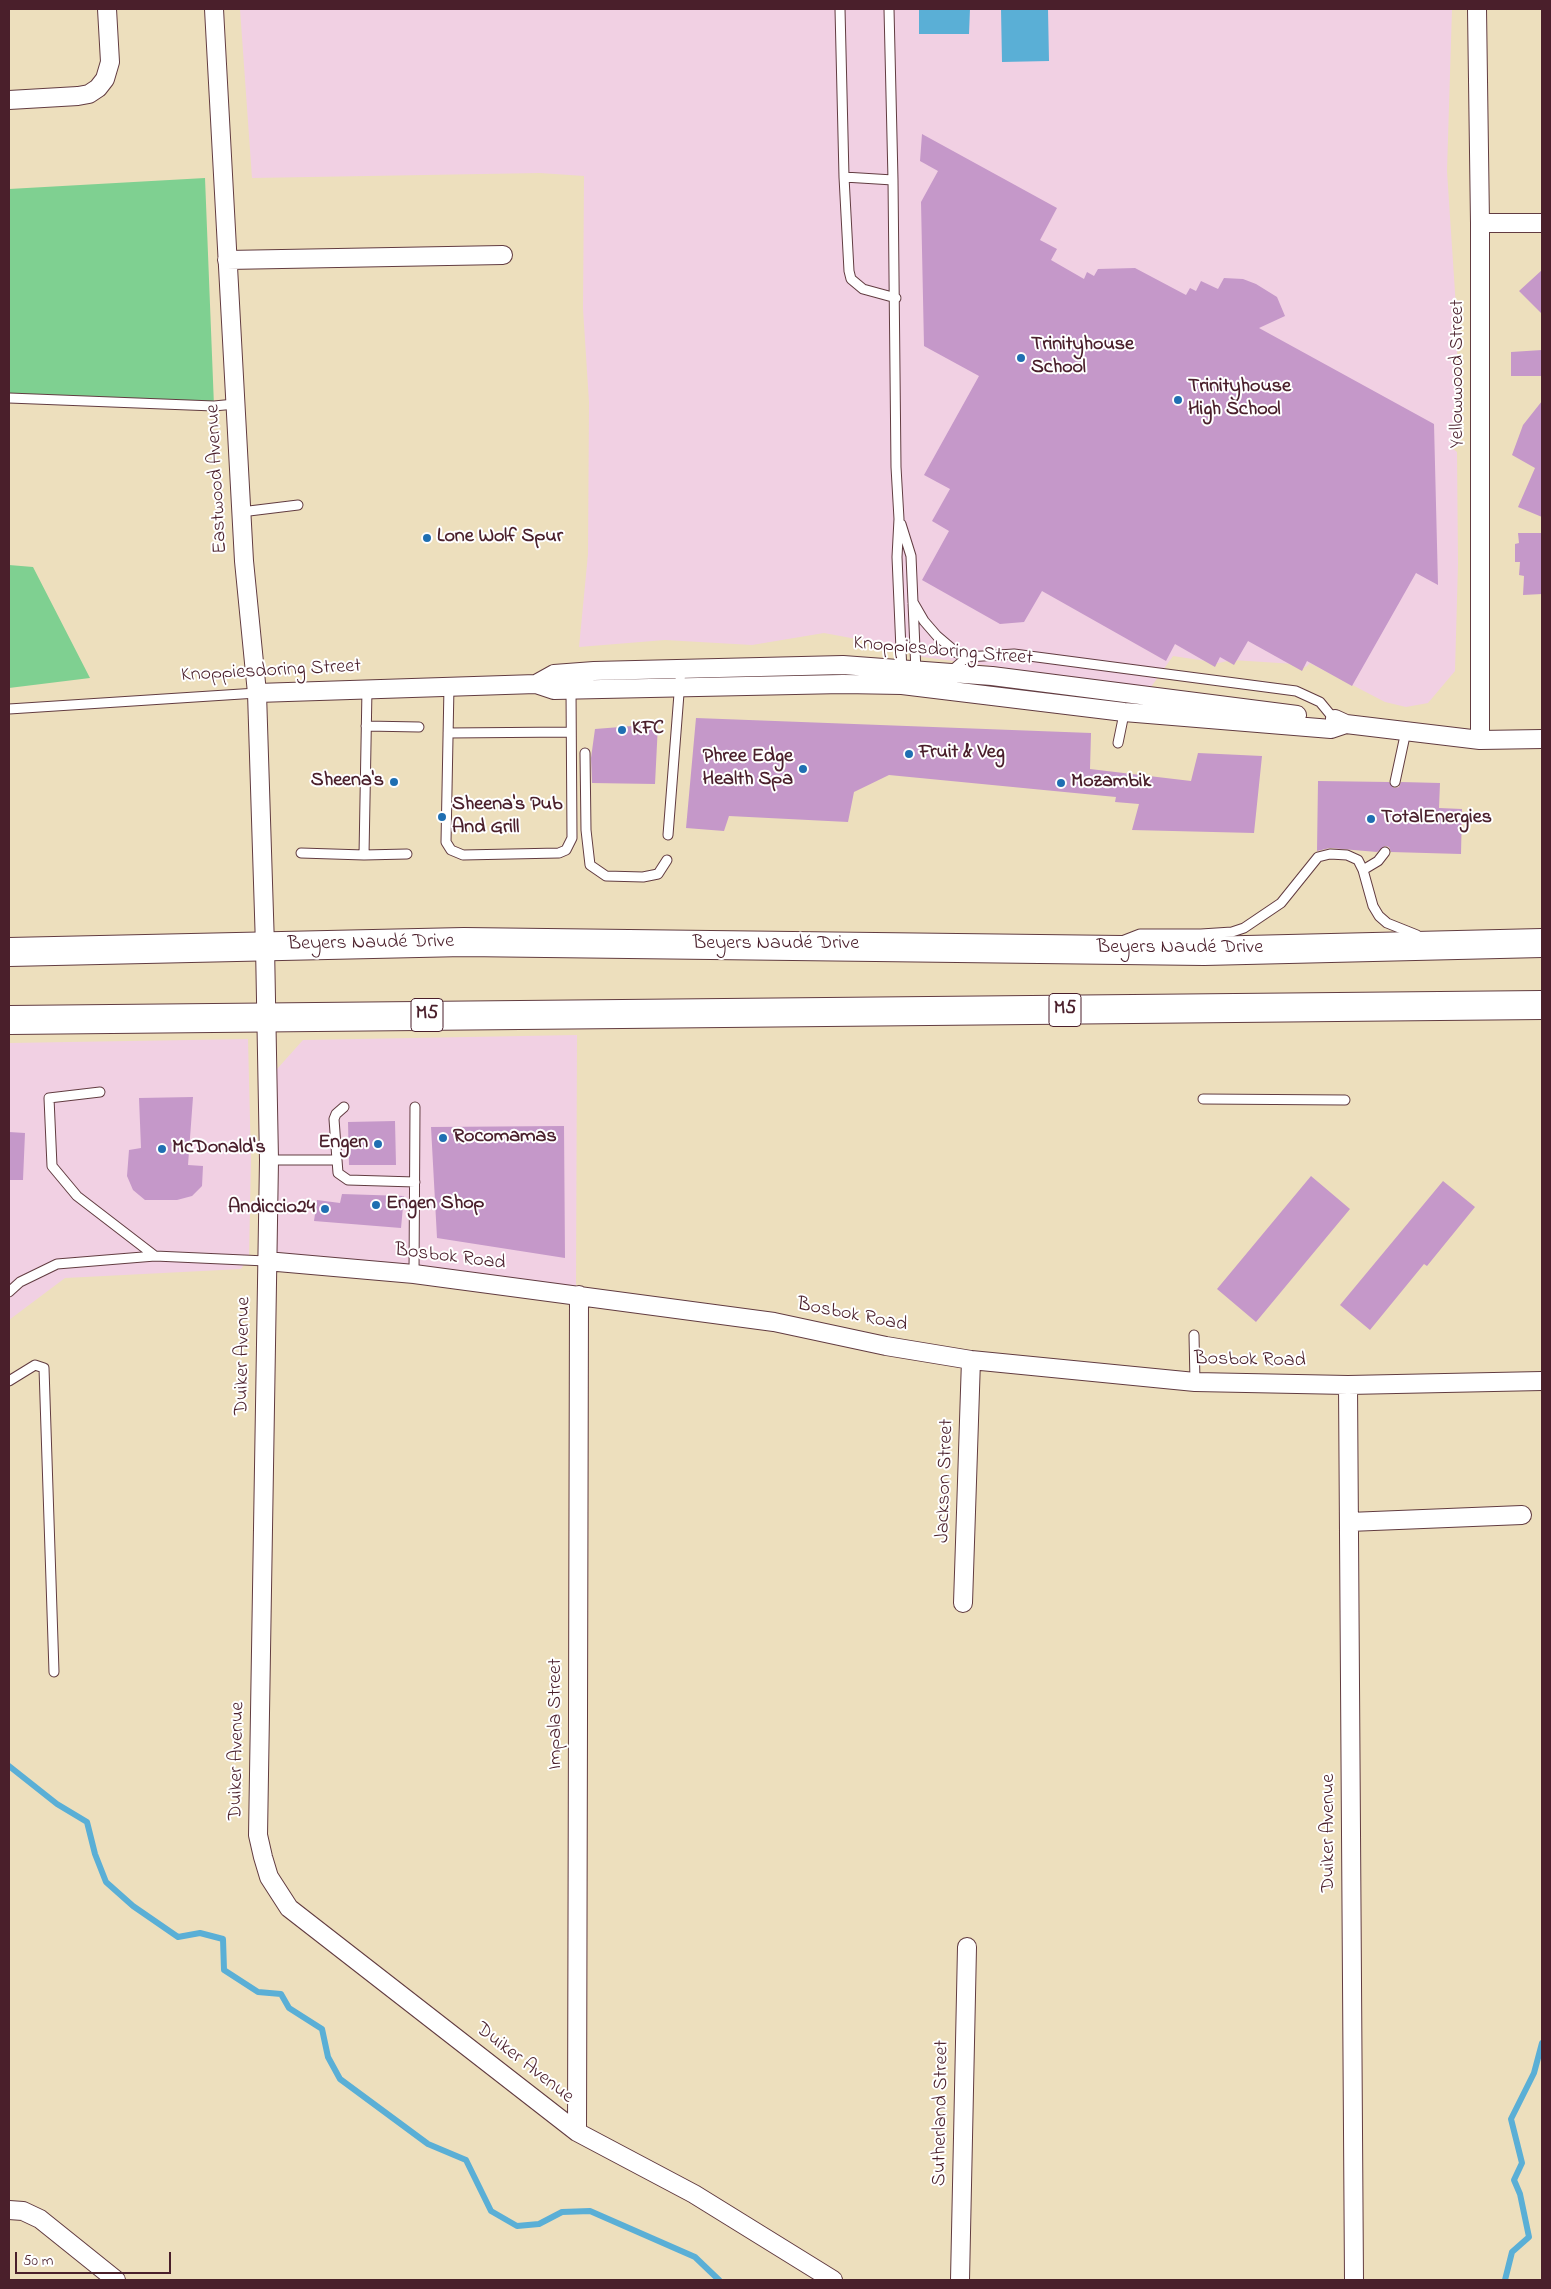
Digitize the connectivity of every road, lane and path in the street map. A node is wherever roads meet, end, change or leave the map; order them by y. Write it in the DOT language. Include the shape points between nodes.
graph roads {
  1 [pos="107,9"];
  2 [pos="214,9"];
  3 [pos="840,9"];
  4 [pos="889,9"];
  5 [pos="1477,9"];
  6 [pos="9,100"];
  7 [pos="844,177"];
  8 [pos="893,180"];
  9 [pos="1480,223"];
  10 [pos="1542,223"];
  11 [pos="503,255"];
  12 [pos="227,260"];
  13 [pos="896,298"];
  14 [pos="9,398"];
  15 [pos="235,404"];
  16 [pos="298,505"];
  17 [pos="241,512"];
  18 [pos="899,519"];
  19 [pos="912,599"];
  20 [pos="967,657"];
  21 [pos="681,668"];
  22 [pos="950,673"];
  23 [pos="909,678"];
  24 [pos="536,684"];
  25 [pos="449,686"];
  26 [pos="680,688"];
  27 [pos="367,689"];
  28 [pos="571,690"];
  29 [pos="257,692"];
  30 [pos="1127,693"];
  31 [pos="9,709"];
  32 [pos="1124,712"];
  33 [pos="1340,722"];
  34 [pos="366,726"];
  35 [pos="419,727"];
  36 [pos="1406,731"];
  37 [pos="571,732"];
  38 [pos="448,733"];
  39 [pos="1480,740"];
  40 [pos="1542,740"];
  41 [pos="1118,743"];
  42 [pos="585,753"];
  43 [pos="1395,782"];
  44 [pos="668,835"];
  45 [pos="1385,852"];
  46 [pos="301,853"];
  47 [pos="407,854"];
  48 [pos="364,855"];
  49 [pos="667,860"];
  50 [pos="1363,870"];
  51 [pos="1542,943"];
  52 [pos="1464,944"];
  53 [pos="265,946"];
  54 [pos="1104,949"];
  55 [pos="9,952"];
  56 [pos="1542,1005"];
  57 [pos="266,1016"];
  58 [pos="9,1020"];
  59 [pos="100,1092"];
  60 [pos="1203,1098"];
  61 [pos="1345,1100"];
  62 [pos="344,1107"];
  63 [pos="415,1108"];
  64 [pos="269,1160"];
  65 [pos="337,1160"];
  66 [pos="415,1182"];
  67 [pos="155,1256"];
  68 [pos="266,1261"];
  69 [pos="414,1274"];
  70 [pos="9,1292"];
  71 [pos="578,1295"];
  72 [pos="1194,1335"];
  73 [pos="971,1360"];
  74 [pos="9,1381"];
  75 [pos="1542,1381"];
  76 [pos="1195,1382"];
  77 [pos="1348,1385"];
  78 [pos="1522,1515"];
  79 [pos="1349,1522"];
  80 [pos="963,1603"];
  81 [pos="54,1672"];
  82 [pos="967,1948"];
  83 [pos="577,2132"];
  84 [pos="9,2210"];
  85 [pos="116,2280"];
  86 [pos="833,2280"];
  87 [pos="960,2280"];
  88 [pos="1354,2280"];
  1 -- 6 [label="street" via="110,62 105,79 98,88 78,96"];
  2 -- 12 [label="street, Eastwood Avenue"];
  3 -- 7 [label="lane"];
  4 -- 8 [label="lane"];
  5 -- 9 [label="street, Yellowwood Street"];
  7 -- 8 [label="lane"];
  7 -- 13 [label="lane" via="851,279 863,290"];
  8 -- 13 [label="lane"];
  9 -- 10 [label="street"];
  9 -- 39 [label="street, Yellowwood Street"];
  11 -- 12 [label="street"];
  12 -- 15 [label="street, Eastwood Avenue"];
  13 -- 18 [label="lane"];
  14 -- 15 [label="lane" via="214,406"];
  15 -- 17 [label="street, Eastwood Avenue"];
  16 -- 17 [label="lane"];
  17 -- 29 [label="street, Eastwood Avenue"];
  18 -- 19 [label="lane" via="911,556"];
  18 -- 23 [label="lane" via="897,557"];
  19 -- 20 [label="lane" via="937,636"];
  19 -- 23 [label="lane"];
  20 -- 22 [label="lane"];
  20 -- 33 [label="lane" via="1014,654 1296,691 1320,702"];
  21 -- 23 [label="street, Knoppiesdoring Street" via="843,665"];
  21 -- 24 [label="street, Knoppiesdoring Street" via="554,674"];
  21 -- 26 [label="lane"];
  22 -- 23 [label="street, Knoppiesdoring Street"];
  22 -- 30 [label="street, Knoppiesdoring Street"];
  23 -- 26 [label="street, Knoppiesdoring Street" via="843,684"];
  23 -- 32 [label="street, Knoppiesdoring Street"];
  24 -- 25 [label="street, Knoppiesdoring Street"];
  24 -- 28 [label="street, Knoppiesdoring Street" via="554,690"];
  25 -- 27 [label="street, Knoppiesdoring Street"];
  25 -- 38 [label="lane"];
  26 -- 28 [label="street, Knoppiesdoring Street"];
  26 -- 44 [label="lane"];
  27 -- 29 [label="street, Knoppiesdoring Street"];
  27 -- 34 [label="lane"];
  28 -- 37 [label="lane"];
  29 -- 31 [label="lane, Knoppiesdoring Street"];
  29 -- 53 [label="street, Eastwood Avenue"];
  30 -- 32 [label="lane"];
  30 -- 33 [label="street, Knoppiesdoring Street"];
  32 -- 33 [label="street, Knoppiesdoring Street" via="1331,729"];
  32 -- 41 [label="lane"];
  33 -- 36 [label="street, Knoppiesdoring Street"];
  34 -- 35 [label="lane"];
  34 -- 48 [label="lane"];
  36 -- 39 [label="street, Knoppiesdoring Street"];
  36 -- 43 [label="lane"];
  37 -- 38 [label="lane"];
  37 -- 38 [label="lane" via="572,838 566,850 559,854 462,855 451,850 446,842"];
  39 -- 40 [label="street, Knoppiesdoring Street"];
  42 -- 49 [label="lane" via="590,865 606,876 643,877 658,874"];
  45 -- 50 [label="lane" via="1378,861"];
  46 -- 48 [label="lane"];
  47 -- 48 [label="lane"];
  50 -- 52 [label="lane" via="1373,906 1386,923 1411,934"];
  50 -- 54 [label="lane" via="1353,857 1325,854 1315,860 1281,903 1244,928 1201,934 1140,934"];
  51 -- 52 [label="main road, Beyers Naudé Drive"];
  52 -- 54 [label="main road, Beyers Naudé Drive" via="1204,951"];
  53 -- 54 [label="main road, Beyers Naudé Drive" via="473,942"];
  53 -- 55 [label="main road, Beyers Naudé Drive"];
  53 -- 57 [label="street, Duiker Avenue"];
  56 -- 57 [label="main road, M5"];
  57 -- 58 [label="main road, M5"];
  57 -- 64 [label="street, Duiker Avenue"];
  59 -- 67 [label="lane" via="49,1098 52,1166 77,1196"];
  60 -- 61 [label="lane"];
  62 -- 65 [label="lane" via="334,1119"];
  63 -- 66 [label="lane"];
  64 -- 65 [label="lane"];
  64 -- 68 [label="street, Duiker Avenue"];
  65 -- 66 [label="lane" via="338,1173 348,1180"];
  66 -- 69 [label="lane"];
  67 -- 68 [label="lane, Bosbok Road"];
  67 -- 70 [label="lane, Bosbok Road" via="57,1264 20,1282"];
  68 -- 69 [label="street, Bosbok Road"];
  68 -- 83 [label="street, Duiker Avenue" via="258,1835 269,1877 288,1908"];
  69 -- 71 [label="street, Bosbok Road"];
  71 -- 73 [label="street, Bosbok Road" via="774,1322"];
  71 -- 83 [label="street, Impala Street"];
  72 -- 76 [label="lane"];
  73 -- 76 [label="street, Bosbok Road"];
  73 -- 80 [label="street, Jackson Street"];
  74 -- 81 [label="lane" via="35,1364 44,1368"];
  75 -- 77 [label="street, Bosbok Road"];
  76 -- 77 [label="street, Bosbok Road"];
  77 -- 79 [label="street, Duiker Avenue"];
  78 -- 79 [label="street"];
  79 -- 88 [label="street, Duiker Avenue"];
  82 -- 87 [label="street, Sutherland Street"];
  83 -- 86 [label="street, Duiker Avenue" via="694,2194"];
  84 -- 85 [label="street" via="23,2211 40,2219"];
}
